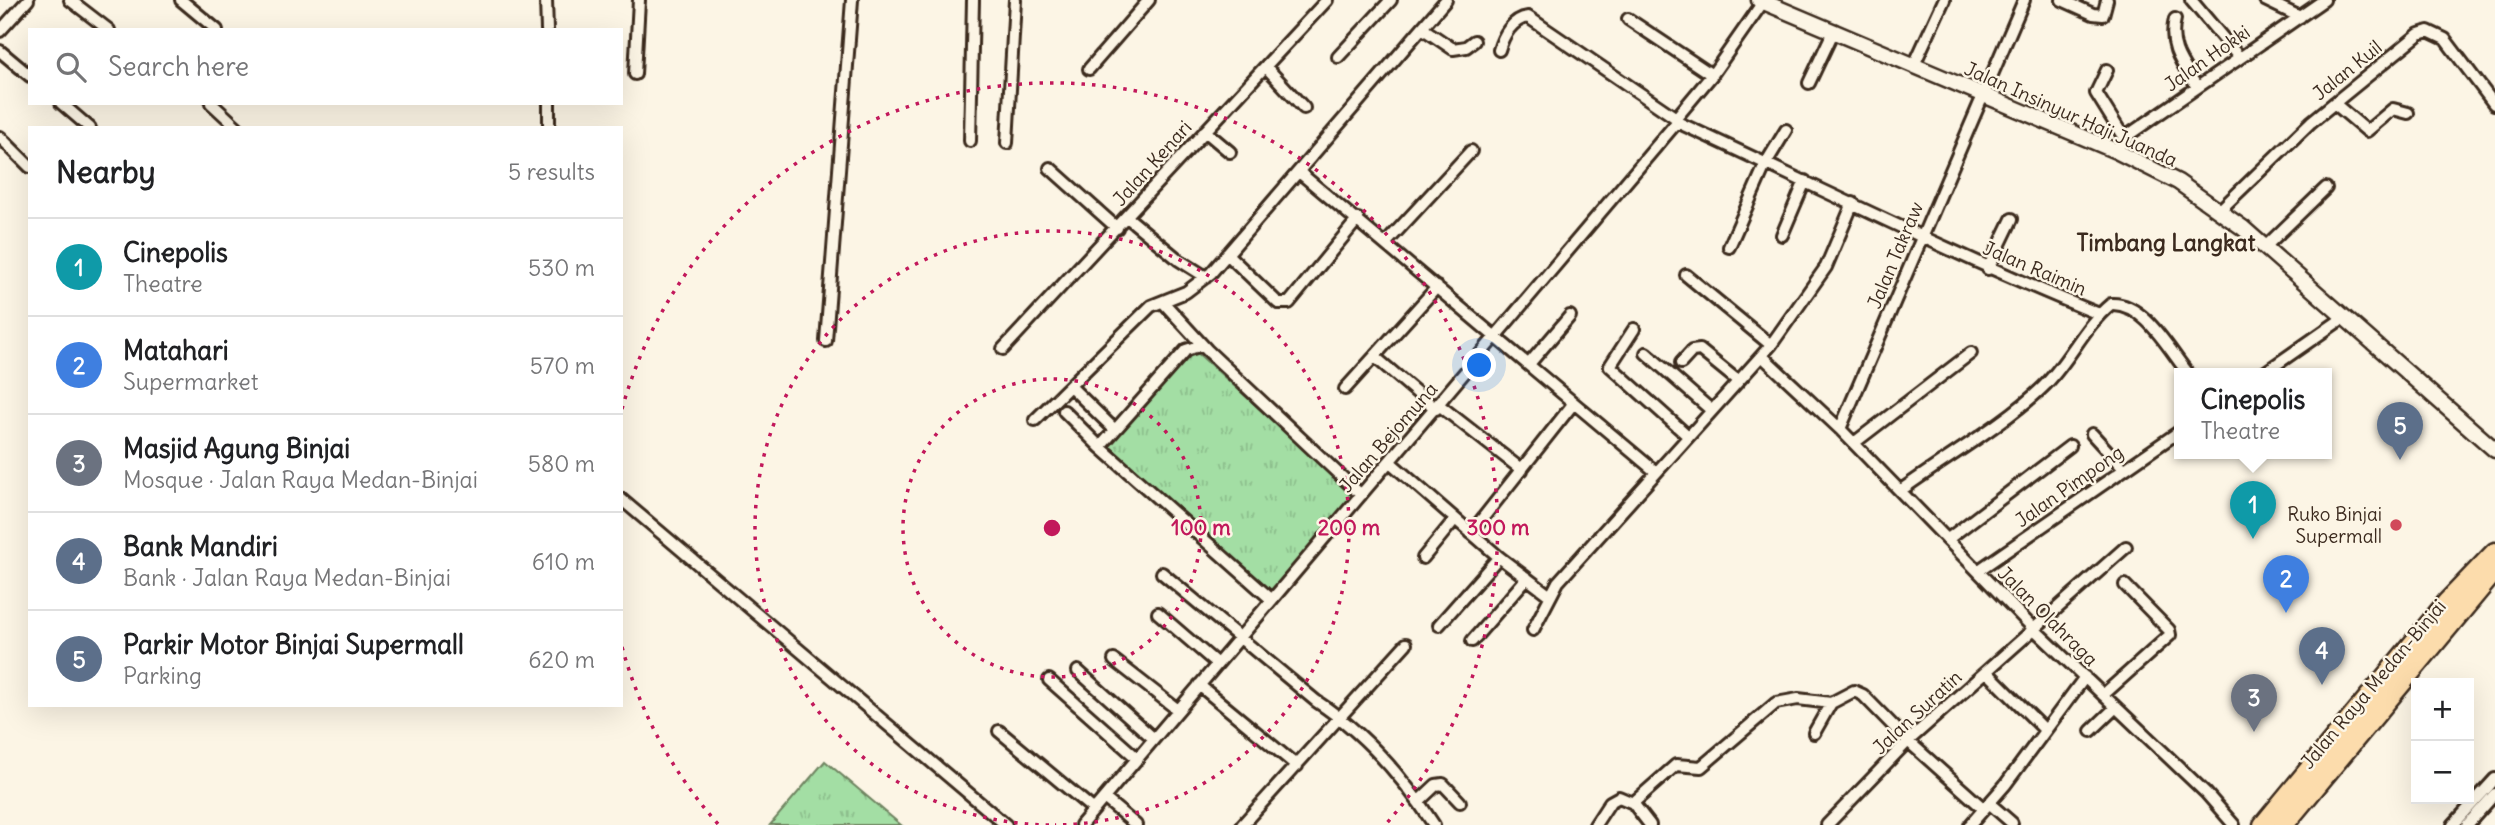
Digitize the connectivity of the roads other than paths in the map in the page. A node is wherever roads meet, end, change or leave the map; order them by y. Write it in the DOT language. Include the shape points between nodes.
graph roads {
  1 [pos="28,0"];
  2 [pos="70,0"];
  3 [pos="181,0"];
  4 [pos="546,0"];
  5 [pos="639,0"];
  6 [pos="852,0"];
  7 [pos="973,0"];
  8 [pos="1015,0"];
  9 [pos="1149,0"];
  10 [pos="1326,0"];
  11 [pos="1391,0"];
  12 [pos="1446,0"];
  13 [pos="1944,0"];
  14 [pos="2024,0"];
  15 [pos="2062,0"];
  16 [pos="2108,0"];
  17 [pos="2190,0"];
  18 [pos="2265,0"];
  19 [pos="2324,0"];
  20 [pos="1761,1"];
  21 [pos="2300,17"];
  22 [pos="1628,19"];
  23 [pos="2175,19"];
  24 [pos="1,28"];
  25 [pos="106,28"];
  26 [pos="215,28"];
  27 [pos="547,28"];
  28 [pos="1422,28"];
  29 [pos="1833,30"];
  30 [pos="1474,41"];
  31 [pos="1499,50"];
  32 [pos="0,51"];
  33 [pos="1338,57"];
  34 [pos="2239,57"];
  35 [pos="1914,65"];
  36 [pos="1266,67"];
  37 [pos="1089,69"];
  38 [pos="2107,69"];
  39 [pos="28,74"];
  40 [pos="635,74"];
  41 [pos="1712,75"];
  42 [pos="1809,83"];
  43 [pos="2197,87"];
  44 [pos="1982,95"];
  45 [pos="2334,103"];
  46 [pos="2494,104"];
  47 [pos="63,105"];
  48 [pos="213,105"];
  49 [pos="549,105"];
  50 [pos="1304,108"];
  51 [pos="2409,113"];
  52 [pos="1677,120"];
  53 [pos="88,126"];
  54 [pos="236,126"];
  55 [pos="549,126"];
  56 [pos="1786,130"];
  57 [pos="1205,131"];
  58 [pos="0,137"];
  59 [pos="2124,138"];
  60 [pos="970,141"];
  61 [pos="1007,144"];
  62 [pos="1471,151"];
  63 [pos="2116,151"];
  64 [pos="1230,152"];
  65 [pos="1766,163"];
  66 [pos="28,165"];
  67 [pos="1050,168"];
  68 [pos="1299,172"];
  69 [pos="1805,181"];
  70 [pos="2326,188"];
  71 [pos="1853,203"];
  72 [pos="2220,210"];
  73 [pos="1127,218"];
  74 [pos="1357,219"];
  75 [pos="2012,219"];
  76 [pos="1117,228"];
  77 [pos="1782,235"];
  78 [pos="1923,235"];
  79 [pos="1385,244"];
  80 [pos="1729,247"];
  81 [pos="2265,247"];
  82 [pos="1227,254"];
  83 [pos="1988,269"];
  84 [pos="1686,275"];
  85 [pos="1206,277"];
  86 [pos="1437,287"];
  87 [pos="1163,302"];
  88 [pos="2099,314"];
  89 [pos="1570,316"];
  90 [pos="2343,318"];
  91 [pos="1634,329"];
  92 [pos="1497,337"];
  93 [pos="826,341"];
  94 [pos="1202,345"];
  95 [pos="1771,345"];
  96 [pos="1003,349"];
  97 [pos="1971,352"];
  98 [pos="1646,353"];
  99 [pos="1762,356"];
  100 [pos="1375,357"];
  101 [pos="1681,363"];
  102 [pos="1529,364"];
  103 [pos="2184,368"];
  104 [pos="2271,368"];
  105 [pos="1738,381"];
  106 [pos="1070,386"];
  107 [pos="1345,389"];
  108 [pos="1573,404"];
  109 [pos="1438,407"];
  110 [pos="1712,410"];
  111 [pos="1064,411"];
  112 [pos="1035,420"];
  113 [pos="1840,429"];
  114 [pos="1115,430"];
  115 [pos="2092,434"];
  116 [pos="2174,434"];
  117 [pos="1688,436"];
  118 [pos="1854,443"];
  119 [pos="2070,446"];
  120 [pos="1100,447"];
  121 [pos="2495,450"];
  122 [pos="1390,462"];
  123 [pos="2124,469"];
  124 [pos="1522,470"];
  125 [pos="1656,472"];
  126 [pos="1900,491"];
  127 [pos="1361,495"];
  128 [pos="623,501"];
  129 [pos="1455,520"];
  130 [pos="1471,533"];
  131 [pos="1948,539"];
  132 [pos="2126,547"];
  133 [pos="2495,552"];
  134 [pos="1499,557"];
  135 [pos="1423,558"];
  136 [pos="1979,570"];
  137 [pos="2495,571"];
  138 [pos="1162,573"];
  139 [pos="1527,578"];
  140 [pos="2125,585"];
  141 [pos="1549,595"];
  142 [pos="1272,600"];
  143 [pos="1158,613"];
  144 [pos="1440,625"];
  145 [pos="2033,628"];
  146 [pos="1533,630"];
  147 [pos="1239,639"];
  148 [pos="1472,641"];
  149 [pos="1406,644"];
  150 [pos="1114,660"];
  151 [pos="1216,663"];
  152 [pos="1077,671"];
  153 [pos="1987,672"];
  154 [pos="2399,672"];
  155 [pos="2085,677"];
  156 [pos="1049,680"];
  157 [pos="1199,685"];
  158 [pos="2103,695"];
  159 [pos="1830,703"];
  160 [pos="2115,708"];
  161 [pos="1178,710"];
  162 [pos="1342,717"];
  163 [pos="2045,730"];
  164 [pos="999,731"];
  165 [pos="2091,731"];
  166 [pos="1814,733"];
  167 [pos="1153,739"];
  168 [pos="1908,741"];
  169 [pos="1138,759"];
  170 [pos="1297,766"];
  171 [pos="2495,779"];
  172 [pos="2495,794"];
  173 [pos="1104,798"];
  174 [pos="1419,801"];
  175 [pos="1460,802"];
  176 [pos="1633,803"];
  177 [pos="1987,806"];
  178 [pos="1094,810"];
  179 [pos="2012,823"];
  180 [pos="1006,825"];
  181 [pos="1081,825"];
  182 [pos="1136,825"];
  183 [pos="1242,825"];
  184 [pos="1434,825"];
  185 [pos="1595,825"];
  186 [pos="1650,825"];
  187 [pos="1827,825"];
  188 [pos="1970,825"];
  189 [pos="2234,825"];
  190 [pos="2263,825"];
  191 [pos="2284,825"];
  192 [pos="2453,825"];
  193 [pos="2467,825"];
  1 -- 24 [label="street"];
  2 -- 25 [label="street"];
  3 -- 26 [label="street"];
  4 -- 27 [label="street"];
  5 -- 40 [label="street"];
  6 -- 93 [label="street"];
  7 -- 60 [label="street"];
  8 -- 61 [label="street"];
  9 -- 37 [label="street"];
  10 -- 36 [label="street, Jalan Kenari"];
  11 -- 33 [label="street"];
  12 -- 28 [label="street"];
  13 -- 35 [label="street"];
  14 -- 44 [label="street, Jalan Takraw"];
  15 -- 16 [label="street" via="2103,16"];
  17 -- 34 [label="street"];
  18 -- 21 [label="street"];
  19 -- 21 [label="street, Jalan Hokki"];
  20 -- 29 [label="street, Jalan Insinyur Haji Juanda"];
  20 -- 41 [label="street, Jalan Bejomuna"];
  21 -- 34 [label="street, Jalan Hokki"];
  22 -- 41 [label="street"];
  23 -- 43 [label="street" via="2173,48"];
  28 -- 30 [label="street" via="1453,49"];
  28 -- 68 [label="street"];
  29 -- 35 [label="street, Jalan Insinyur Haji Juanda"];
  29 -- 42 [label="street"];
  31 -- 52 [label="street, Jalan Raimin" via="1516,22 1528,17"];
  32 -- 39 [label="street"];
  34 -- 43 [label="street, Jalan Hokki"];
  35 -- 44 [label="street, Jalan Insinyur Haji Juanda"];
  36 -- 50 [label="street"];
  36 -- 57 [label="street, Jalan Kenari"];
  38 -- 59 [label="street" via="2096,93"];
  41 -- 52 [label="street, Jalan Bejomuna"];
  43 -- 59 [label="street, Jalan Hokki"];
  44 -- 63 [label="street, Jalan Insinyur Haji Juanda"];
  44 -- 78 [label="street, Jalan Takraw"];
  45 -- 46 [label="street, Jalan Kuil" via="2419,34 2428,32 2445,39"];
  45 -- 51 [label="street" via="2367,131 2393,109"];
  45 -- 72 [label="street, Jalan Kuil"];
  47 -- 53 [label="street"];
  48 -- 54 [label="street"];
  49 -- 55 [label="street"];
  52 -- 65 [label="street, Jalan Raimin"];
  52 -- 92 [label="street, Jalan Bejomuna"];
  56 -- 65 [label="street"];
  57 -- 64 [label="street"];
  57 -- 73 [label="street, Jalan Kenari"];
  58 -- 66 [label="street"];
  59 -- 63 [label="street, Jalan Hokki"];
  62 -- 79 [label="street"];
  63 -- 72 [label="street, Jalan Insinyur Haji Juanda" via="2178,182"];
  65 -- 69 [label="street, Jalan Raimin"];
  65 -- 80 [label="street"];
  67 -- 76 [label="street"];
  68 -- 74 [label="street"];
  68 -- 82 [label="street"];
  69 -- 71 [label="street, Jalan Raimin"];
  69 -- 77 [label="street"];
  70 -- 81 [label="street"];
  71 -- 78 [label="street, Jalan Raimin"];
  71 -- 95 [label="street" via="1826,267"];
  72 -- 81 [label="street, Jalan Insinyur Haji Juanda"];
  73 -- 76 [label="street, Jalan Kenari"];
  73 -- 85 [label="street"];
  74 -- 79 [label="street"];
  74 -- 82 [label="street" via="1289,303 1278,303"];
  75 -- 83 [label="street"];
  76 -- 96 [label="street, Jalan Kenari"];
  78 -- 83 [label="street, Jalan Raimin"];
  78 -- 113 [label="street, Jalan Takraw"];
  79 -- 86 [label="street"];
  81 -- 90 [label="street, Jalan Insinyur Haji Juanda"];
  82 -- 85 [label="street"];
  83 -- 88 [label="street, Jalan Raimin"];
  84 -- 95 [label="street"];
  85 -- 87 [label="street"];
  86 -- 92 [label="street"];
  86 -- 100 [label="street"];
  87 -- 94 [label="street"];
  87 -- 106 [label="street" via="1151,306"];
  88 -- 103 [label="street, Jalan Raimin" via="2111,304 2129,306"];
  88 -- 126 [label="street" via="2039,390"];
  89 -- 102 [label="street"];
  90 -- 104 [label="street"];
  90 -- 121 [label="street, Jalan Insinyur Haji Juanda"];
  91 -- 117 [label="street" via="1610,366"];
  92 -- 102 [label="street"];
  92 -- 109 [label="street, Jalan Bejomuna"];
  94 -- 114 [label="street" via="1186,350"];
  94 -- 127 [label="street"];
  95 -- 99 [label="street"];
  97 -- 118 [label="street"];
  98 -- 110 [label="street"];
  99 -- 105 [label="street"];
  99 -- 113 [label="street"];
  100 -- 107 [label="street"];
  100 -- 109 [label="street"];
  101 -- 105 [label="street" via="1692,351 1700,350"];
  102 -- 108 [label="street"];
  105 -- 110 [label="street"];
  106 -- 112 [label="street"];
  106 -- 114 [label="street"];
  108 -- 124 [label="street"];
  108 -- 125 [label="street"];
  109 -- 122 [label="street, Jalan Bejomuna"];
  109 -- 124 [label="street"];
  110 -- 117 [label="street"];
  111 -- 120 [label="street"];
  113 -- 118 [label="street, Jalan Olahraga"];
  114 -- 120 [label="street"];
  115 -- 123 [label="street"];
  116 -- 123 [label="street, Jalan Pimpong"];
  117 -- 125 [label="street"];
  118 -- 126 [label="street, Jalan Olahraga"];
  119 -- 131 [label="street"];
  120 -- 142 [label="street"];
  122 -- 127 [label="street, Jalan Bejomuna"];
  122 -- 129 [label="street"];
  123 -- 136 [label="street, Jalan Pimpong"];
  124 -- 130 [label="street"];
  125 -- 141 [label="street"];
  126 -- 131 [label="street, Jalan Olahraga"];
  127 -- 142 [label="street, Jalan Bejomuna"];
  128 -- 180 [label="street"];
  129 -- 130 [label="street"];
  129 -- 135 [label="street"];
  130 -- 134 [label="street"];
  131 -- 136 [label="street, Jalan Olahraga"];
  132 -- 145 [label="street"];
  133 -- 154 [label="main road, Jalan Raya Medan-Binjai" via="2469,577"];
  134 -- 139 [label="street"];
  134 -- 144 [label="street"];
  136 -- 145 [label="street, Jalan Olahraga"];
  137 -- 154 [label="main road, Jalan Raya Medan-Binjai"];
  138 -- 147 [label="street"];
  139 -- 141 [label="street"];
  139 -- 148 [label="street"];
  140 -- 158 [label="street" via="2170,635"];
  141 -- 146 [label="street"];
  142 -- 147 [label="street, Jalan Bejomuna"];
  143 -- 151 [label="street"];
  145 -- 153 [label="street, Jalan Suratin"];
  145 -- 155 [label="street, Jalan Olahraga"];
  147 -- 151 [label="street, Jalan Bejomuna"];
  147 -- 162 [label="street"];
  149 -- 162 [label="street"];
  150 -- 161 [label="street"];
  151 -- 157 [label="street, Jalan Bejomuna"];
  152 -- 167 [label="street"];
  153 -- 163 [label="street"];
  153 -- 168 [label="street, Jalan Suratin"];
  154 -- 190 [label="main road, Jalan Raya Medan-Binjai"];
  154 -- 191 [label="main road, Jalan Raya Medan-Binjai"];
  155 -- 158 [label="street, Jalan Olahraga"];
  155 -- 163 [label="street"];
  156 -- 169 [label="street"];
  157 -- 161 [label="street, Jalan Bejomuna"];
  157 -- 170 [label="street"];
  158 -- 160 [label="street, Jalan Olahraga"];
  159 -- 166 [label="street"];
  159 -- 168 [label="street" via="1858,692"];
  159 -- 176 [label="street" via="1798,699 1776,704 1701,767 1675,765"];
  160 -- 165 [label="street"];
  160 -- 189 [label="street, Jalan Olahraga"];
  161 -- 167 [label="street, Jalan Bejomuna"];
  162 -- 170 [label="street"];
  162 -- 174 [label="street" via="1402,777"];
  163 -- 177 [label="street"];
  164 -- 178 [label="street"];
  167 -- 169 [label="street, Jalan Bejomuna"];
  168 -- 177 [label="street"];
  168 -- 187 [label="street, Jalan Suratin"];
  169 -- 173 [label="street, Jalan Bejomuna"];
  170 -- 183 [label="street"];
  171 -- 192 [label="street"];
  172 -- 193 [label="street"];
  173 -- 178 [label="street, Jalan Bejomuna"];
  173 -- 182 [label="street"];
  174 -- 175 [label="street" via="1443,784"];
  174 -- 184 [label="street"];
  176 -- 185 [label="street" via="1614,798"];
  176 -- 186 [label="street"];
  177 -- 179 [label="street"];
  177 -- 188 [label="street"];
  178 -- 181 [label="street, Jalan Bejomuna"];
}
